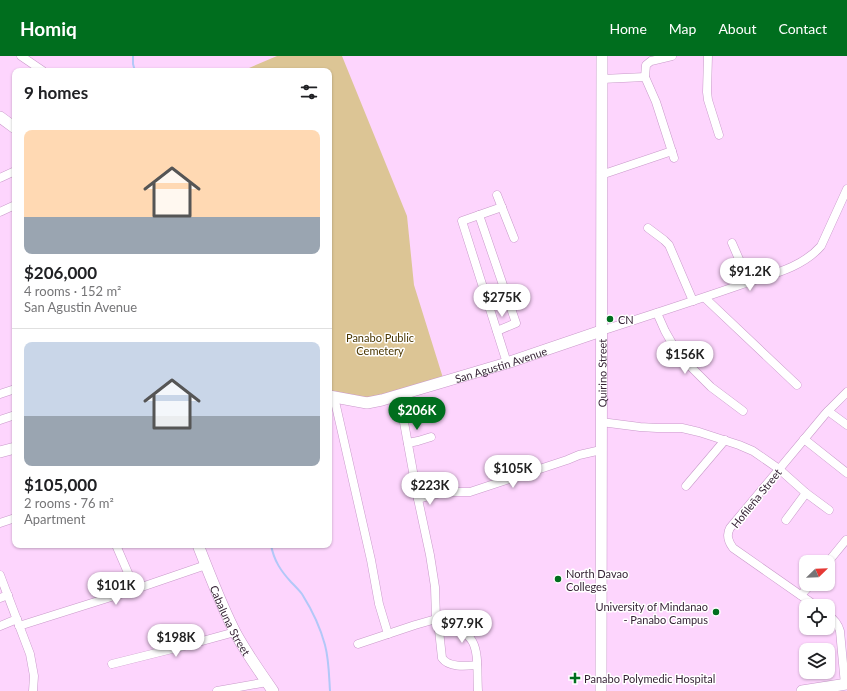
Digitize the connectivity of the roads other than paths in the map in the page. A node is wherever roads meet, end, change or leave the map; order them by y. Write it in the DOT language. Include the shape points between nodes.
graph roads {
  1 [pos="22,56"];
  2 [pos="602,56"];
  3 [pos="672,56"];
  4 [pos="708,56"];
  5 [pos="40,68"];
  6 [pos="645,77"];
  7 [pos="602,79"];
  8 [pos="0,117"];
  9 [pos="12,126"];
  10 [pos="719,135"];
  11 [pos="12,172"];
  12 [pos="601,176"];
  13 [pos="0,178"];
  14 [pos="847,189"];
  15 [pos="497,195"];
  16 [pos="843,198"];
  17 [pos="12,206"];
  18 [pos="502,206"];
  19 [pos="847,206"];
  20 [pos="0,212"];
  21 [pos="479,215"];
  22 [pos="648,228"];
  23 [pos="514,238"];
  24 [pos="732,243"];
  25 [pos="749,282"];
  26 [pos="704,298"];
  27 [pos="693,301"];
  28 [pos="657,313"];
  29 [pos="497,331"];
  30 [pos="601,331"];
  31 [pos="508,363"];
  32 [pos="797,386"];
  33 [pos="12,390"];
  34 [pos="847,393"];
  35 [pos="0,394"];
  36 [pos="399,395"];
  37 [pos="332,397"];
  38 [pos="743,411"];
  39 [pos="828,411"];
  40 [pos="12,417"];
  41 [pos="0,420"];
  42 [pos="601,422"];
  43 [pos="847,425"];
  44 [pos="431,437"];
  45 [pos="725,440"];
  46 [pos="804,440"];
  47 [pos="408,443"];
  48 [pos="12,449"];
  49 [pos="601,450"];
  50 [pos="0,452"];
  51 [pos="779,469"];
  52 [pos="847,473"];
  53 [pos="686,486"];
  54 [pos="806,493"];
  55 [pos="418,499"];
  56 [pos="829,510"];
  57 [pos="12,519"];
  58 [pos="786,520"];
  59 [pos="0,523"];
  60 [pos="846,540"];
  61 [pos="117,548"];
  62 [pos="199,548"];
  63 [pos="834,555"];
  64 [pos="206,565"];
  65 [pos="0,575"];
  66 [pos="135,589"];
  67 [pos="805,591"];
  68 [pos="801,595"];
  69 [pos="4,596"];
  70 [pos="806,599"];
  71 [pos="436,619"];
  72 [pos="835,620"];
  73 [pos="18,622"];
  74 [pos="0,626"];
  75 [pos="438,630"];
  76 [pos="235,632"];
  77 [pos="388,634"];
  78 [pos="358,644"];
  79 [pos="112,664"];
  80 [pos="477,665"];
  81 [pos="846,685"];
  82 [pos="270,686"];
  83 [pos="33,691"];
  84 [pos="217,691"];
  85 [pos="478,691"];
  86 [pos="601,691"];
  87 [pos="802,691"];
  1 -- 5 [label="street"];
  2 -- 7 [label="street, Quirino Street"];
  3 -- 6 [label="street" via="651,61 646,65"];
  4 -- 10 [label="street" via="708,100"];
  6 -- 7 [label="street"];
  6 -- 12 [label="street" via="673,155"];
  7 -- 12 [label="street, Quirino Street"];
  8 -- 9 [label="street"];
  11 -- 13 [label="street"];
  12 -- 30 [label="street, Quirino Street"];
  14 -- 16 [label="street"];
  15 -- 18 [label="street"];
  16 -- 19 [label="street"];
  16 -- 25 [label="street" via="816,252 794,266"];
  17 -- 20 [label="street"];
  18 -- 21 [label="street"];
  18 -- 23 [label="street"];
  21 -- 29 [label="street" via="462,221"];
  21 -- 29 [label="street" via="516,323"];
  22 -- 27 [label="street" via="669,246"];
  24 -- 25 [label="street"];
  25 -- 26 [label="street"];
  26 -- 27 [label="street"];
  26 -- 32 [label="street"];
  27 -- 28 [label="street"];
  28 -- 30 [label="street"];
  28 -- 38 [label="street" via="681,357 711,387"];
  29 -- 31 [label="street"];
  30 -- 31 [label="street, San Agustin Avenue"];
  30 -- 42 [label="street, Quirino Street"];
  31 -- 36 [label="street, San Agustin Avenue"];
  33 -- 35 [label="street"];
  34 -- 39 [label="street, Hofileña Street"];
  36 -- 37 [label="street, San Agustin Avenue" via="373,402"];
  36 -- 47 [label="street"];
  37 -- 77 [label="street"];
  39 -- 43 [label="street"];
  39 -- 46 [label="street, Hofileña Street"];
  40 -- 41 [label="street"];
  42 -- 45 [label="street" via="640,427 682,428"];
  42 -- 49 [label="street, Quirino Street"];
  44 -- 47 [label="street"];
  45 -- 51 [label="street" via="754,451"];
  45 -- 53 [label="street"];
  46 -- 51 [label="street, Hofileña Street"];
  46 -- 52 [label="street"];
  47 -- 55 [label="street"];
  48 -- 50 [label="street"];
  49 -- 55 [label="street" via="470,492 445,492"];
  49 -- 86 [label="street, Quirino Street"];
  51 -- 54 [label="street"];
  51 -- 68 [label="street, Hofileña Street" via="730,528 728,538 733,548"];
  54 -- 56 [label="street"];
  54 -- 58 [label="street"];
  55 -- 71 [label="street" via="435,587"];
  57 -- 59 [label="street"];
  60 -- 63 [label="street"];
  61 -- 66 [label="street"];
  62 -- 64 [label="street, Cabaluna Street"];
  64 -- 66 [label="street"];
  64 -- 76 [label="street, Cabaluna Street"];
  65 -- 69 [label="street"];
  66 -- 73 [label="street"];
  67 -- 68 [label="street"];
  68 -- 70 [label="street, Hofileña Street"];
  69 -- 73 [label="street"];
  71 -- 75 [label="street"];
  71 -- 77 [label="street"];
  72 -- 81 [label="street" via="840,631"];
  73 -- 74 [label="street"];
  73 -- 83 [label="street" via="30,654 34,676"];
  75 -- 80 [label="street" via="467,634 475,648"];
  75 -- 80 [label="street" via="444,661 454,665"];
  76 -- 79 [label="street"];
  76 -- 82 [label="street, Cabaluna Street"];
  77 -- 78 [label="street"];
  80 -- 85 [label="street"];
  81 -- 87 [label="street"];
  82 -- 84 [label="street"];
}
